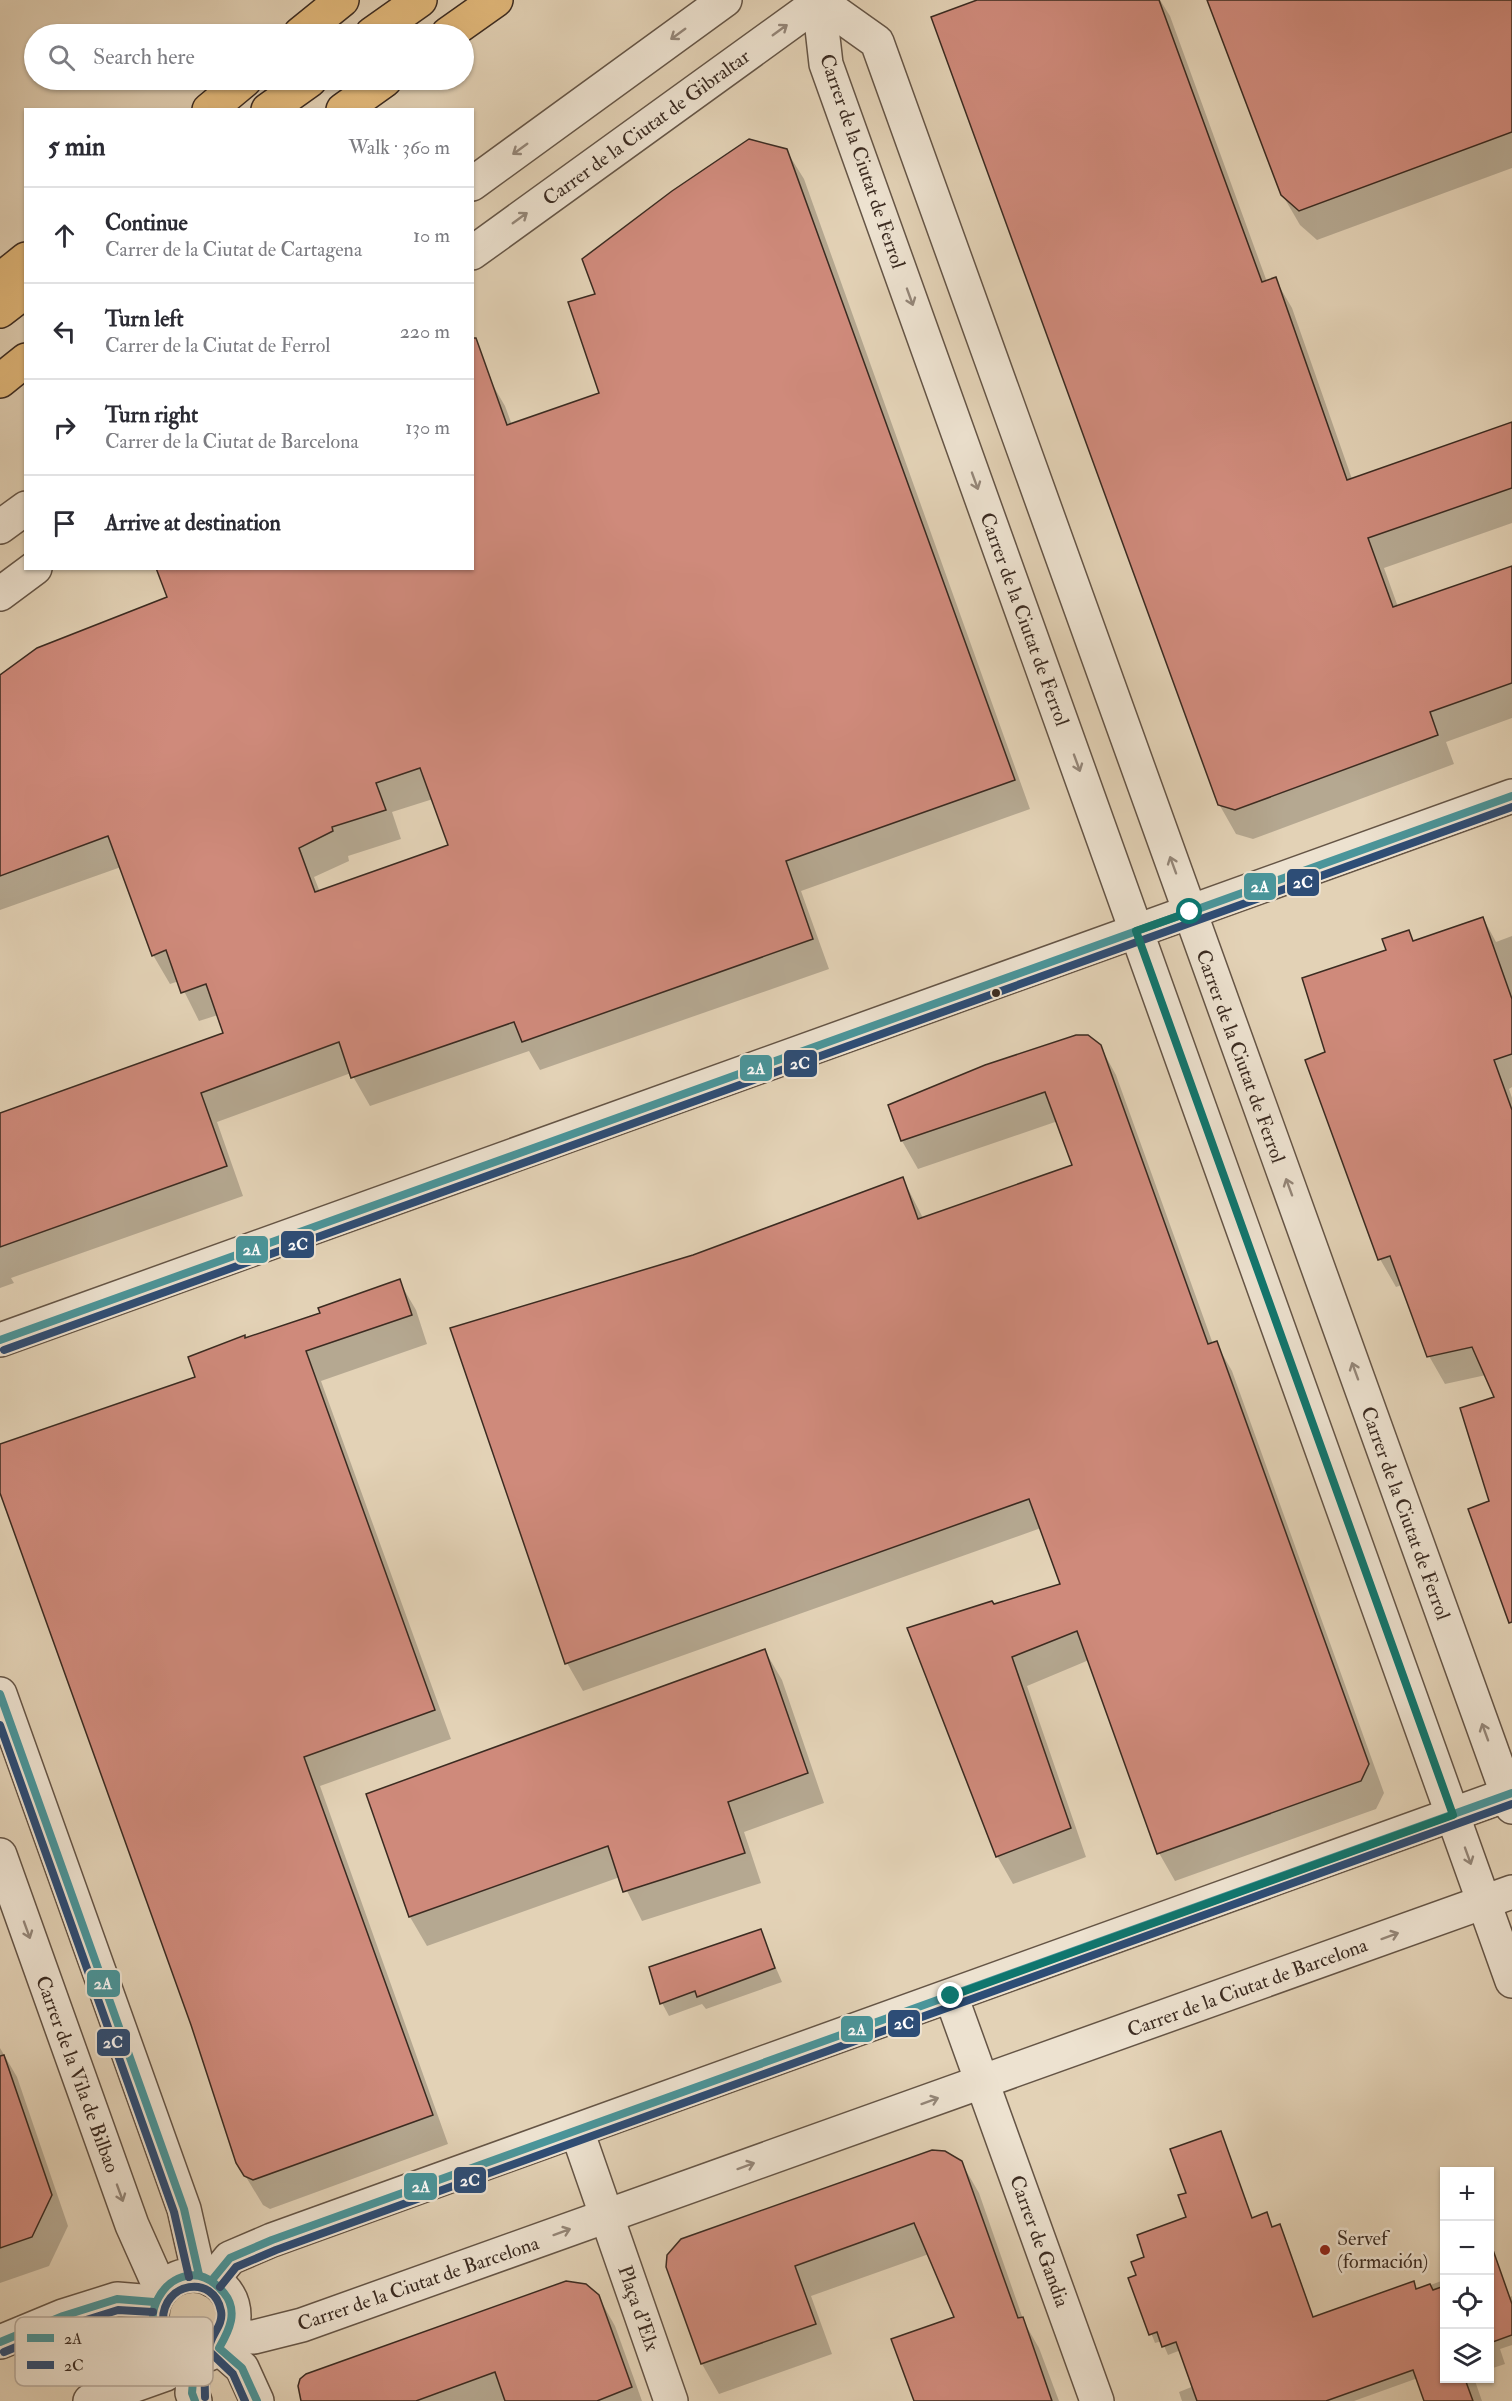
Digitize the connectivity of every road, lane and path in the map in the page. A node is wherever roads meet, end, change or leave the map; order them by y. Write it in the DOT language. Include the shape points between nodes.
graph roads {
  1 [pos="342,0"];
  2 [pos="420,0"];
  3 [pos="496,0"];
  4 [pos="725,0"];
  5 [pos="820,1"];
  6 [pos="312,24"];
  7 [pos="386,24"];
  8 [pos="462,24"];
  9 [pos="233,90"];
  10 [pos="296,90"];
  11 [pos="371,90"];
  12 [pos="211,108"];
  13 [pos="271,108"];
  14 [pos="346,108"];
  15 [pos="474,183"];
  16 [pos="474,252"];
  17 [pos="24,261"];
  18 [pos="0,280"];
  19 [pos="24,293"];
  20 [pos="0,311"];
  21 [pos="24,362"];
  22 [pos="0,381"];
  23 [pos="24,509"];
  24 [pos="0,527"];
  25 [pos="32,570"];
  26 [pos="0,594"];
  27 [pos="1512,796"];
  28 [pos="1190,912"];
  29 [pos="1136,931"];
  30 [pos="0,1340"];
  31 [pos="0,1694"];
  32 [pos="1511,1798"];
  33 [pos="1453,1815"];
  34 [pos="0,1855"];
  35 [pos="1498,1897"];
  36 [pos="1512,1981"];
  37 [pos="951,1996"];
  38 [pos="982,2082"];
  39 [pos="577,2131"];
  40 [pos="606,2216"];
  41 [pos="205,2278"];
  42 [pos="158,2296"];
  43 [pos="61,2317"];
  44 [pos="152,2317"];
  45 [pos="15,2336"];
  46 [pos="0,2342"];
  47 [pos="213,2343"];
  48 [pos="213,2348"];
  49 [pos="213,2354"];
  50 [pos="132,2386"];
  51 [pos="194,2386"];
  52 [pos="90,2401"];
  53 [pos="195,2401"];
  54 [pos="257,2401"];
  55 [pos="671,2401"];
  56 [pos="1097,2401"];
  1 -- 6 [label="highway"];
  2 -- 7 [label="highway"];
  3 -- 8 [label="highway"];
  4 -- 15 [label="street, one-way"];
  16 -- 5 [label="street, Carrer de la Ciutat de Gibraltar, one-way"];
  28 -- 5 [label="street, Carrer de la Ciutat de Ferrol, one-way" via="877,42"];
  5 -- 29 [label="street, Carrer de la Ciutat de Ferrol, one-way" via="826,64"];
  9 -- 12 [label="highway"];
  10 -- 13 [label="highway"];
  11 -- 14 [label="highway"];
  17 -- 18 [label="highway"];
  19 -- 20 [label="highway"];
  21 -- 22 [label="highway"];
  23 -- 24 [label="street"];
  25 -- 26 [label="street"];
  27 -- 28 [label="street"];
  28 -- 29 [label="street"];
  32 -- 28 [label="street, Carrer de la Ciutat de Ferrol, one-way"];
  29 -- 30 [label="street"];
  29 -- 33 [label="street, Carrer de la Ciutat de Ferrol"];
  31 -- 41 [label="street" via="184,2209"];
  32 -- 33 [label="street"];
  33 -- 35 [label="street, Carrer de la Ciutat de Ferrol, one-way"];
  33 -- 37 [label="street"];
  34 -- 42 [label="street, Carrer de la Vila de Bilbao, one-way"];
  35 -- 36 [label="street, Carrer de la Ciutat de Ferrol"];
  38 -- 35 [label="street, Carrer de la Ciutat de Barcelona, one-way"];
  37 -- 38 [label="street"];
  37 -- 39 [label="street"];
  40 -- 38 [label="street, Carrer de la Ciutat de Barcelona, one-way"];
  38 -- 56 [label="street, Carrer de Gandia"];
  39 -- 40 [label="street"];
  39 -- 41 [label="street" via="272,2241 230,2258"];
  48 -- 40 [label="street, Carrer de la Ciutat de Barcelona, one-way" via="302,2325"];
  40 -- 55 [label="street, Plaça d'Elx"];
  41 -- 42 [label="street" via="185,2276 169,2281"];
  41 -- 47 [label="street" via="223,2288 232,2306 232,2325"];
  42 -- 43 [label="street" via="117,2299"];
  42 -- 44 [label="street"];
  45 -- 46 [label="street"];
  49 -- 54 [label="street" via="242,2368"];
  50 -- 52 [label="street"];
  51 -- 53 [label="street"];
}
